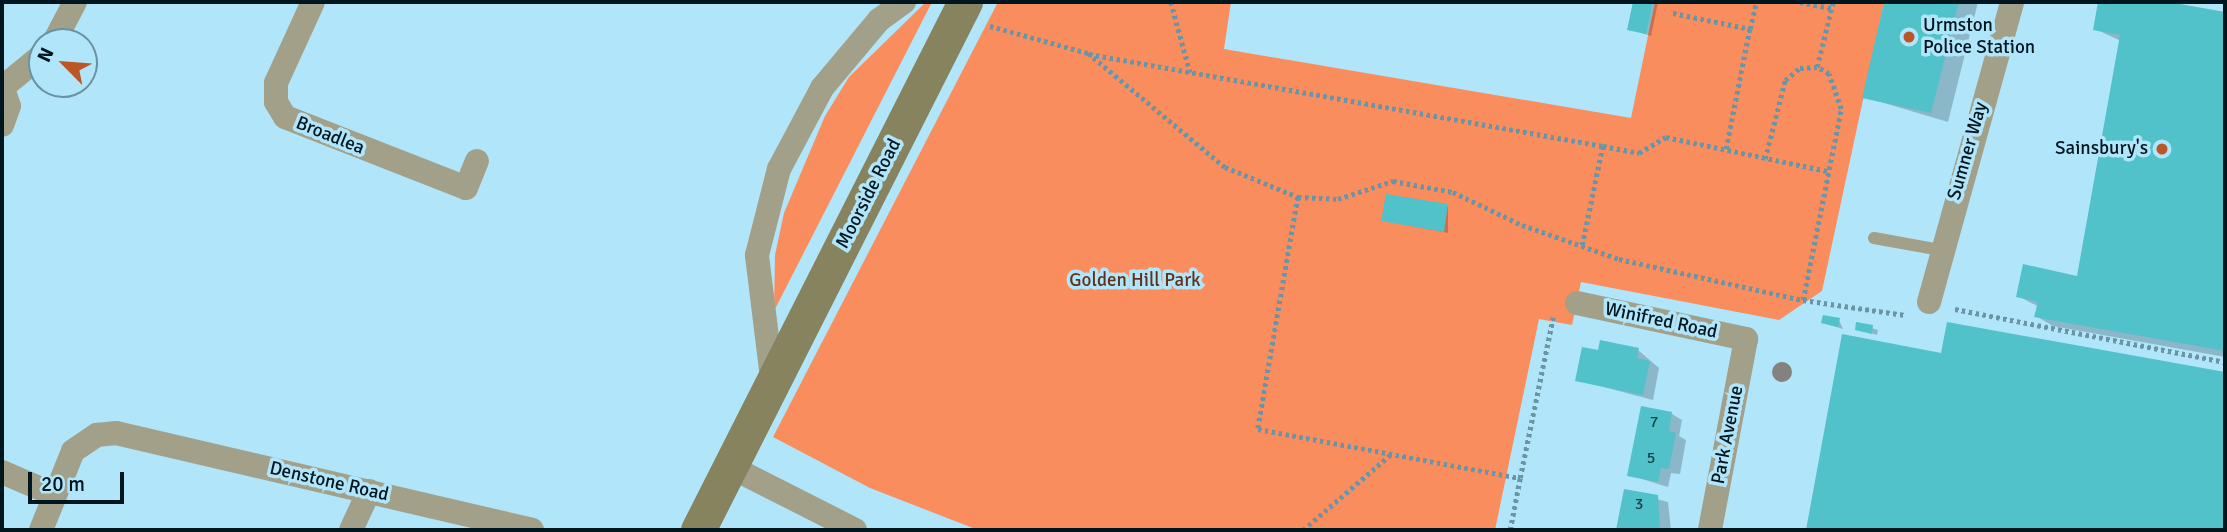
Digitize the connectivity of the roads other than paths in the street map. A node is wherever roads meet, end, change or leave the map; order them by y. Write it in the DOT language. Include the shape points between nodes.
graph roads {
  1 [pos="75,2"];
  2 [pos="313,2"];
  3 [pos="904,2"];
  4 [pos="2012,2"];
  5 [pos="962,9"];
  6 [pos="61,28"];
  7 [pos="28,66"];
  8 [pos="3,86"];
  9 [pos="2,125"];
  10 [pos="477,161"];
  11 [pos="1874,237"];
  12 [pos="1941,250"];
  13 [pos="1929,302"];
  14 [pos="1577,303"];
  15 [pos="1746,339"];
  16 [pos="773,387"];
  17 [pos="731,467"];
  18 [pos="2,472"];
  19 [pos="369,491"];
  20 [pos="53,494"];
  21 [pos="41,530"];
  22 [pos="351,530"];
  23 [pos="532,530"];
  24 [pos="698,530"];
  25 [pos="855,530"];
  26 [pos="1710,530"];
  1 -- 6 [label="street"];
  2 -- 10 [label="street, Broadlea" via="276,83 276,102 285,117 466,188"];
  3 -- 16 [label="street" via="879,20 822,88 779,169 757,255"];
  4 -- 12 [label="street, Sumner Way"];
  5 -- 16 [label="street, Moorside Road"];
  7 -- 8 [label="street"];
  8 -- 9 [label="street" via="9,106"];
  11 -- 12 [label="lane"];
  12 -- 13 [label="street, Sumner Way"];
  14 -- 15 [label="street, Winifred Road"];
  15 -- 26 [label="street, Park Avenue"];
  16 -- 17 [label="street, Moorside Road"];
  17 -- 24 [label="street, Moorside Road"];
  17 -- 25 [label="street"];
  18 -- 20 [label="street"];
  19 -- 20 [label="street, Denstone Road" via="135,435 85,441 64,465"];
  19 -- 22 [label="street"];
  19 -- 23 [label="street, Denstone Road"];
  20 -- 21 [label="street"];
}
